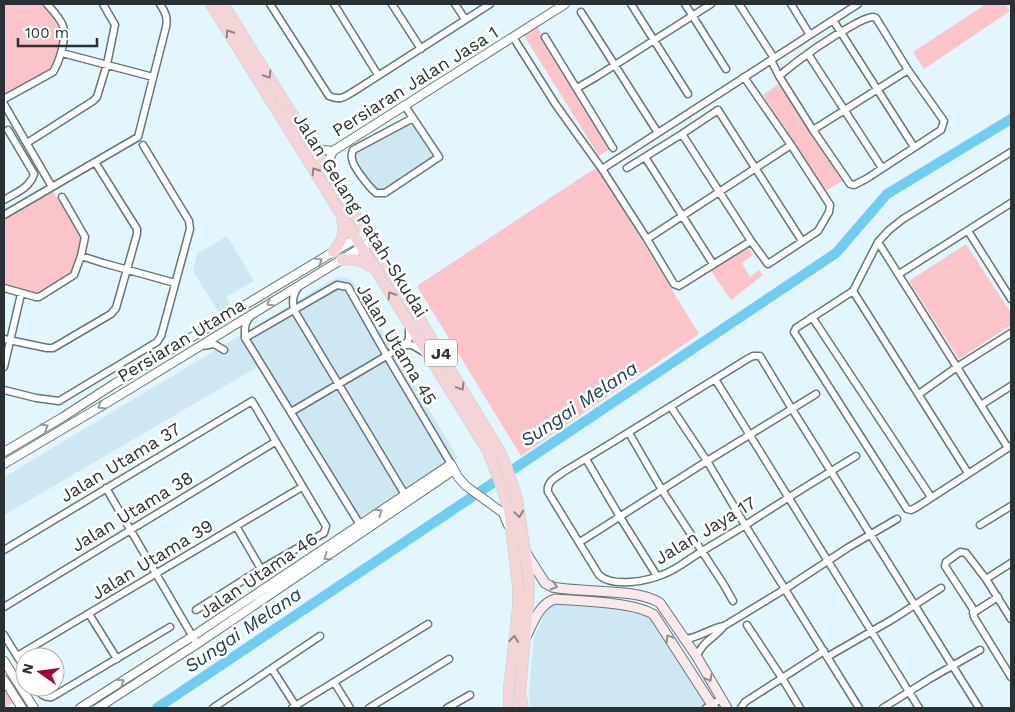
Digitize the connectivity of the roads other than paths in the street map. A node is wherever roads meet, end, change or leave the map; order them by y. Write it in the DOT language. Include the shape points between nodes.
graph roads {
  1 [pos="47,4"];
  2 [pos="103,4"];
  3 [pos="160,4"];
  4 [pos="211,4"];
  5 [pos="223,4"];
  6 [pos="271,4"];
  7 [pos="334,4"];
  8 [pos="392,4"];
  9 [pos="455,4"];
  10 [pos="490,4"];
  11 [pos="564,4"];
  12 [pos="631,4"];
  13 [pos="685,4"];
  14 [pos="711,4"];
  15 [pos="739,4"];
  16 [pos="791,4"];
  17 [pos="858,4"];
  18 [pos="581,12"];
  19 [pos="693,15"];
  20 [pos="465,19"];
  21 [pos="833,20"];
  22 [pos="841,32"];
  23 [pos="810,35"];
  24 [pos="513,37"];
  25 [pos="546,37"];
  26 [pos="654,40"];
  27 [pos="421,48"];
  28 [pos="62,53"];
  29 [pos="808,54"];
  30 [pos="772,59"];
  31 [pos="107,64"];
  32 [pos="615,65"];
  33 [pos="726,69"];
  34 [pos="908,70"];
  35 [pos="378,75"];
  36 [pos="779,76"];
  37 [pos="153,77"];
  38 [pos="744,77"];
  39 [pos="577,88"];
  40 [pos="877,90"];
  41 [pos="688,94"];
  42 [pos="4,99"];
  43 [pos="4,104"];
  44 [pos="405,106"];
  45 [pos="844,111"];
  46 [pos="413,118"];
  47 [pos="16,125"];
  48 [pos="813,130"];
  49 [pos="6,131"];
  50 [pos="658,133"];
  51 [pos="682,134"];
  52 [pos="308,139"];
  53 [pos="27,143"];
  54 [pos="143,145"];
  55 [pos="791,145"];
  56 [pos="914,147"];
  57 [pos="613,148"];
  58 [pos="333,151"];
  59 [pos="1011,152"];
  60 [pos="645,156"];
  61 [pos="95,162"];
  62 [pos="627,168"];
  63 [pos="756,168"];
  64 [pos="882,168"];
  65 [pos="602,169"];
  66 [pos="332,178"];
  67 [pos="52,187"];
  68 [pos="720,192"];
  69 [pos="62,197"];
  70 [pos="4,200"];
  71 [pos="1011,204"];
  72 [pos="340,213"];
  73 [pos="4,215"];
  74 [pos="683,215"];
  75 [pos="968,231"];
  76 [pos="370,237"];
  77 [pos="647,239"];
  78 [pos="751,241"];
  79 [pos="802,241"];
  80 [pos="878,242"];
  81 [pos="359,243"];
  82 [pos="333,252"];
  83 [pos="81,256"];
  84 [pos="342,260"];
  85 [pos="713,264"];
  86 [pos="128,269"];
  87 [pos="375,269"];
  88 [pos="899,274"];
  89 [pos="175,282"];
  90 [pos="302,284"];
  91 [pos="4,288"];
  92 [pos="853,291"];
  93 [pos="21,294"];
  94 [pos="1011,299"];
  95 [pos="294,310"];
  96 [pos="254,313"];
  97 [pos="812,317"];
  98 [pos="407,322"];
  99 [pos="1011,333"];
  100 [pos="245,338"];
  101 [pos="7,340"];
  102 [pos="405,345"];
  103 [pos="200,346"];
  104 [pos="224,350"];
  105 [pos="427,353"];
  106 [pos="387,356"];
  107 [pos="4,367"];
  108 [pos="957,368"];
  109 [pos="714,379"];
  110 [pos="338,384"];
  111 [pos="1011,386"];
  112 [pos="4,390"];
  113 [pos="816,394"];
  114 [pos="919,394"];
  115 [pos="981,405"];
  116 [pos="670,407"];
  117 [pos="792,409"];
  118 [pos="291,412"];
  119 [pos="629,433"];
  120 [pos="750,434"];
  121 [pos="275,442"];
  122 [pos="1009,447"];
  123 [pos="4,452"];
  124 [pos="856,456"];
  125 [pos="586,459"];
  126 [pos="707,462"];
  127 [pos="4,464"];
  128 [pos="452,467"];
  129 [pos="830,471"];
  130 [pos="968,473"];
  131 [pos="302,487"];
  132 [pos="106,488"];
  133 [pos="662,490"];
  134 [pos="787,497"];
  135 [pos="931,497"];
  136 [pos="407,498"];
  137 [pos="1011,506"];
  138 [pos="620,516"];
  139 [pos="897,519"];
  140 [pos="745,525"];
  141 [pos="980,525"];
  142 [pos="236,526"];
  143 [pos="362,528"];
  144 [pos="130,530"];
  145 [pos="871,534"];
  146 [pos="512,539"];
  147 [pos="580,542"];
  148 [pos="4,550"];
  149 [pos="524,550"];
  150 [pos="702,551"];
  151 [pos="828,561"];
  152 [pos="1011,563"];
  153 [pos="261,569"];
  154 [pos="156,574"];
  155 [pos="657,576"];
  156 [pos="986,579"];
  157 [pos="941,588"];
  158 [pos="785,589"];
  159 [pos="618,593"];
  160 [pos="998,597"];
  161 [pos="733,600"];
  162 [pos="614,604"];
  163 [pos="915,604"];
  164 [pos="4,606"];
  165 [pos="196,610"];
  166 [pos="89,614"];
  167 [pos="973,614"];
  168 [pos="1011,619"];
  169 [pos="428,624"];
  170 [pos="747,625"];
  171 [pos="724,626"];
  172 [pos="170,627"];
  173 [pos="872,631"];
  174 [pos="4,635"];
  175 [pos="193,636"];
  176 [pos="320,636"];
  177 [pos="526,637"];
  178 [pos="685,639"];
  179 [pos="197,644"];
  180 [pos="32,647"];
  181 [pos="980,650"];
  182 [pos="15,653"];
  183 [pos="826,654"];
  184 [pos="697,657"];
  185 [pos="116,659"];
  186 [pos="449,659"];
  187 [pos="4,661"];
  188 [pos="953,665"];
  189 [pos="272,669"];
  190 [pos="1011,677"];
  191 [pos="782,678"];
  192 [pos="4,680"];
  193 [pos="334,682"];
  194 [pos="65,689"];
  195 [pos="909,692"];
  196 [pos="470,695"];
  197 [pos="721,699"];
  198 [pos="742,706"];
  199 [pos="708,707"];
  200 [pos="22,708"];
  201 [pos="34,708"];
  202 [pos="80,708"];
  203 [pos="98,708"];
  204 [pos="213,708"];
  205 [pos="295,708"];
  206 [pos="350,708"];
  207 [pos="369,708"];
  208 [pos="447,708"];
  209 [pos="510,708"];
  210 [pos="522,708"];
  211 [pos="727,708"];
  212 [pos="800,708"];
  213 [pos="859,708"];
  214 [pos="883,708"];
  215 [pos="919,708"];
  216 [pos="979,708"];
  1 -- 28 [label="street" via="63,27"];
  2 -- 31 [label="street" via="115,25"];
  3 -- 37 [label="street" via="168,19"];
  72 -- 4 [label="main road, Jalan Gelang Patah-Skudai / J4, one-way"];
  5 -- 52 [label="main road, Jalan Gelang Patah-Skudai / J4, one-way"];
  6 -- 35 [label="street" via="328,96 340,99"];
  7 -- 35 [label="street"];
  8 -- 27 [label="street"];
  9 -- 20 [label="street"];
  10 -- 20 [label="street"];
  11 -- 24 [label="street, Persiaran Jalan Jasa 1"];
  12 -- 26 [label="street"];
  13 -- 19 [label="street"];
  14 -- 19 [label="street"];
  15 -- 30 [label="street"];
  16 -- 23 [label="street"];
  17 -- 21 [label="street"];
  18 -- 32 [label="street"];
  19 -- 26 [label="street"];
  19 -- 33 [label="street"];
  20 -- 27 [label="street"];
  21 -- 22 [label="street"];
  21 -- 23 [label="street"];
  22 -- 29 [label="street"];
  22 -- 34 [label="street" via="867,18 876,18"];
  22 -- 40 [label="street"];
  23 -- 30 [label="street"];
  24 -- 44 [label="street, Persiaran Jalan Jasa 1"];
  24 -- 65 [label="street"];
  25 -- 39 [label="street"];
  26 -- 32 [label="street"];
  26 -- 41 [label="street"];
  27 -- 35 [label="street"];
  28 -- 31 [label="street"];
  28 -- 42 [label="street" via="53,72"];
  29 -- 36 [label="street"];
  29 -- 45 [label="street"];
  30 -- 36 [label="street"];
  30 -- 38 [label="street"];
  31 -- 37 [label="street"];
  31 -- 53 [label="street" via="94,101"];
  32 -- 39 [label="street"];
  32 -- 50 [label="street"];
  34 -- 40 [label="street"];
  34 -- 56 [label="street" via="944,122 941,130"];
  36 -- 48 [label="street"];
  37 -- 61 [label="street" via="138,137"];
  38 -- 50 [label="street"];
  38 -- 55 [label="street"];
  39 -- 57 [label="street"];
  40 -- 45 [label="street"];
  40 -- 56 [label="street"];
  43 -- 47 [label="street"];
  44 -- 46 [label="street"];
  44 -- 58 [label="street, Persiaran Jalan Jasa 1"];
  45 -- 48 [label="street"];
  45 -- 64 [label="street"];
  46 -- 46 [label="street" via="353,150 352,161 376,193 385,193 439,157"];
  47 -- 49 [label="street"];
  47 -- 53 [label="street"];
  48 -- 64 [label="street" via="850,184 854,185"];
  49 -- 70 [label="street" via="34,174 28,185"];
  50 -- 65 [label="street"];
  51 -- 60 [label="street"];
  51 -- 63 [label="street" via="718,110"];
  51 -- 68 [label="street"];
  52 -- 58 [label="street" via="322,150"];
  52 -- 66 [label="main road, Jalan Gelang Patah-Skudai / J4"];
  53 -- 67 [label="street"];
  54 -- 89 [label="street" via="190,221"];
  55 -- 63 [label="street"];
  55 -- 79 [label="street" via="830,205 818,231"];
  56 -- 64 [label="street"];
  58 -- 66 [label="street" via="330,158"];
  59 -- 80 [label="street" via="903,219"];
  60 -- 62 [label="street"];
  60 -- 74 [label="street"];
  61 -- 67 [label="street"];
  61 -- 86 [label="street" via="137,229"];
  63 -- 68 [label="street"];
  63 -- 79 [label="street"];
  65 -- 77 [label="street"];
  66 -- 76 [label="main road, Jalan Gelang Patah-Skudai / J4"];
  67 -- 73 [label="street"];
  68 -- 74 [label="street"];
  68 -- 78 [label="street"];
  69 -- 83 [label="street" via="85,237"];
  71 -- 75 [label="street"];
  72 -- 81 [label="main road, Jalan Gelang Patah-Skudai / J4"];
  72 -- 82 [label="main road" via="344,231 342,241"];
  74 -- 77 [label="street"];
  74 -- 85 [label="street"];
  75 -- 88 [label="street"];
  75 -- 94 [label="street"];
  76 -- 81 [label="street, Persiaran Utama"];
  76 -- 149 [label="main road, Jalan Gelang Patah-Skudai / J4, one-way" via="499,450 517,498"];
  77 -- 85 [label="street" via="677,286"];
  78 -- 79 [label="street" via="768,264"];
  78 -- 85 [label="street"];
  80 -- 88 [label="street"];
  80 -- 92 [label="street"];
  81 -- 82 [label="street, Persiaran Utama"];
  81 -- 84 [label="street, Persiaran Utama"];
  81 -- 87 [label="main road, Jalan Gelang Patah-Skudai / J4"];
  123 -- 82 [label="street, Persiaran Utama, one-way"];
  83 -- 86 [label="street"];
  83 -- 93 [label="street" via="73,277 39,297"];
  84 -- 87 [label="main road" via="354,258"];
  84 -- 90 [label="street, Persiaran Utama"];
  86 -- 89 [label="street"];
  86 -- 101 [label="street" via="116,308 111,314 53,348"];
  98 -- 87 [label="main road, Jalan Gelang Patah-Skudai / J4, one-way"];
  88 -- 108 [label="street"];
  89 -- 112 [label="street" via="157,342 59,401"];
  90 -- 95 [label="street" via="293,296"];
  90 -- 96 [label="street, Persiaran Utama, one-way"];
  91 -- 93 [label="street"];
  92 -- 97 [label="street"];
  92 -- 114 [label="street"];
  93 -- 101 [label="street"];
  95 -- 100 [label="street, Jalan Utama 45"];
  95 -- 106 [label="street, Jalan Utama 45" via="337,284 348,287"];
  95 -- 110 [label="street"];
  96 -- 100 [label="street" via="246,323"];
  96 -- 103 [label="street, Persiaran Utama"];
  97 -- 135 [label="street"];
  97 -- 135 [label="street" via="794,332 907,509 911,510"];
  98 -- 102 [label="street" via="410,332"];
  98 -- 105 [label="main road, Jalan Gelang Patah-Skudai / J4"];
  99 -- 108 [label="street"];
  100 -- 118 [label="street"];
  101 -- 107 [label="street"];
  102 -- 105 [label="street"];
  102 -- 106 [label="street"];
  103 -- 104 [label="street" via="214,344"];
  103 -- 127 [label="street, Persiaran Utama, one-way"];
  105 -- 146 [label="main road, Jalan Gelang Patah-Skudai / J4" via="488,451 509,510"];
  106 -- 110 [label="street"];
  106 -- 128 [label="street, Jalan Utama 45"];
  108 -- 114 [label="street"];
  108 -- 115 [label="street"];
  109 -- 116 [label="street"];
  109 -- 117 [label="street" via="751,357 760,356"];
  109 -- 120 [label="street"];
  110 -- 118 [label="street"];
  110 -- 136 [label="street"];
  111 -- 115 [label="street"];
  113 -- 117 [label="street"];
  114 -- 130 [label="street"];
  115 -- 122 [label="street"];
  116 -- 119 [label="street"];
  116 -- 126 [label="street"];
  117 -- 120 [label="street"];
  117 -- 129 [label="street"];
  118 -- 143 [label="street"];
  119 -- 125 [label="street"];
  119 -- 133 [label="street"];
  120 -- 126 [label="street"];
  120 -- 134 [label="street"];
  121 -- 131 [label="street"];
  121 -- 132 [label="street, Jalan Utama 37" via="252,401"];
  121 -- 144 [label="street, Jalan Utama 38"];
  122 -- 130 [label="street"];
  124 -- 129 [label="street, Jalan Jaya 17"];
  125 -- 138 [label="street"];
  125 -- 147 [label="street, Jalan Jaya 17" via="551,481 548,488"];
  126 -- 133 [label="street"];
  126 -- 140 [label="street"];
  128 -- 136 [label="street, Jalan Utama 46"];
  128 -- 146 [label="street" via="466,486 503,513"];
  129 -- 134 [label="street, Jalan Jaya 17"];
  129 -- 145 [label="street"];
  130 -- 135 [label="street"];
  131 -- 142 [label="street, Jalan Utama 39"];
  131 -- 153 [label="street" via="326,526 324,533"];
  132 -- 144 [label="street"];
  132 -- 148 [label="street, Jalan Utama 37"];
  133 -- 138 [label="street"];
  133 -- 150 [label="street"];
  134 -- 140 [label="street, Jalan Jaya 17"];
  134 -- 151 [label="street"];
  136 -- 143 [label="street, Jalan Utama 46"];
  137 -- 141 [label="street"];
  138 -- 147 [label="street"];
  138 -- 155 [label="street"];
  139 -- 145 [label="street"];
  140 -- 150 [label="street, Jalan Jaya 17"];
  140 -- 158 [label="street"];
  142 -- 153 [label="street"];
  142 -- 154 [label="street, Jalan Utama 39"];
  143 -- 175 [label="street, Jalan Utama 46"];
  143 -- 179 [label="street, Jalan Utama 46, one-way"];
  144 -- 154 [label="street"];
  144 -- 164 [label="street, Jalan Utama 38"];
  145 -- 151 [label="street"];
  145 -- 163 [label="street"];
  209 -- 146 [label="main road, Jalan Gelang Patah-Skudai / J4, one-way" via="509,688 518,608"];
  147 -- 155 [label="street, Jalan Jaya 17" via="603,578 632,582"];
  149 -- 159 [label="main road, one-way" via="545,583 552,587"];
  149 -- 177 [label="main road, Jalan Gelang Patah-Skudai / J4" via="529,591"];
  150 -- 155 [label="street, Jalan Jaya 17" via="682,565"];
  150 -- 161 [label="street"];
  151 -- 158 [label="street"];
  151 -- 173 [label="street"];
  152 -- 156 [label="street"];
  153 -- 165 [label="street"];
  154 -- 166 [label="street, Jalan Utama 39"];
  154 -- 175 [label="street"];
  156 -- 160 [label="street"];
  156 -- 167 [label="street" via="966,553 960,552 945,564"];
  157 -- 163 [label="street"];
  158 -- 171 [label="street"];
  158 -- 183 [label="street"];
  159 -- 162 [label="main road" via="613,596"];
  159 -- 178 [label="main road" via="654,599 660,603"];
  160 -- 167 [label="street"];
  160 -- 168 [label="street"];
  162 -- 177 [label="main road" via="548,601"];
  199 -- 162 [label="main road, one-way" via="704,694 654,615 640,608"];
  163 -- 173 [label="street"];
  163 -- 188 [label="street"];
  166 -- 180 [label="street, Jalan Utama 39"];
  166 -- 185 [label="street"];
  167 -- 190 [label="street"];
  169 -- 193 [label="street"];
  170 -- 191 [label="street"];
  171 -- 178 [label="street"];
  171 -- 184 [label="street" via="700,648"];
  172 -- 185 [label="street"];
  173 -- 183 [label="street"];
  173 -- 195 [label="street"];
  174 -- 182 [label="street"];
  175 -- 179 [label="street"];
  202 -- 175 [label="street, Jalan Utama 46, one-way"];
  176 -- 189 [label="street"];
  177 -- 210 [label="main road, Jalan Gelang Patah-Skudai / J4" via="520,693"];
  178 -- 184 [label="main road"];
  179 -- 203 [label="street, Jalan Utama 46"];
  181 -- 188 [label="street"];
  183 -- 191 [label="street"];
  183 -- 213 [label="street"];
  184 -- 197 [label="main road, one-way"];
  185 -- 194 [label="street"];
  186 -- 207 [label="street"];
  187 -- 201 [label="street"];
  188 -- 195 [label="street"];
  188 -- 216 [label="street"];
  189 -- 204 [label="street"];
  189 -- 205 [label="street"];
  191 -- 198 [label="street"];
  191 -- 212 [label="street"];
  192 -- 200 [label="street"];
  193 -- 205 [label="street"];
  193 -- 206 [label="street"];
  195 -- 214 [label="street"];
  195 -- 215 [label="street"];
  196 -- 208 [label="street"];
  197 -- 199 [label="street"];
  197 -- 211 [label="main road"];
}
